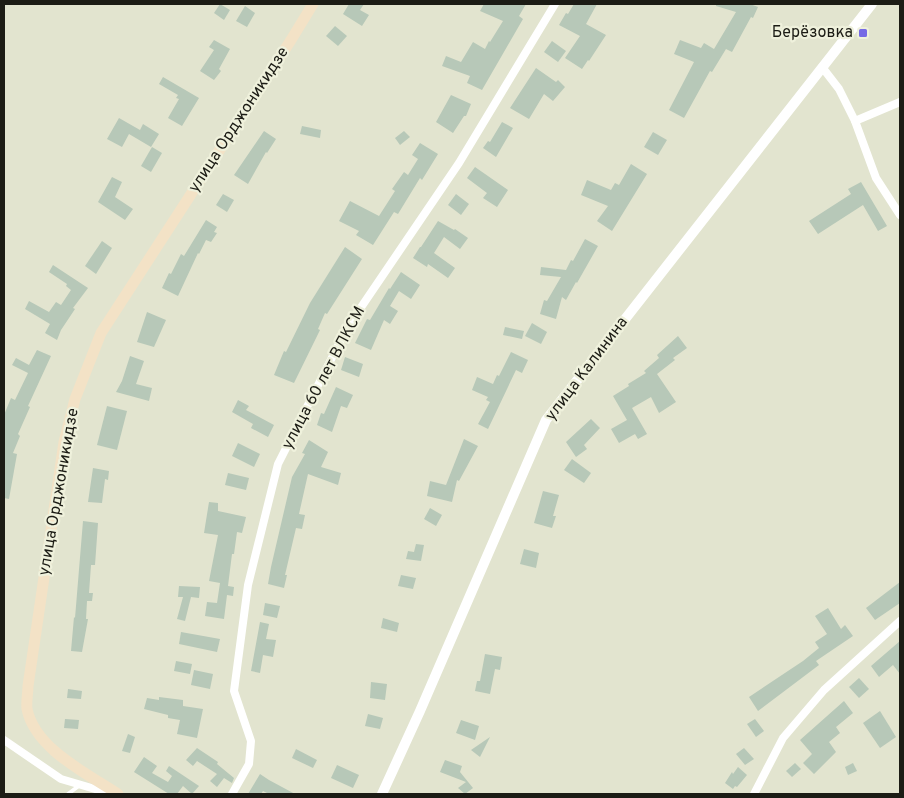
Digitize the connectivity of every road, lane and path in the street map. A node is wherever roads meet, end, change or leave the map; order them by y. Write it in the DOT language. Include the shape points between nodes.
graph roads {
  1 [pos="312,4"];
  2 [pos="555,4"];
  3 [pos="872,4"];
  4 [pos="822,67"];
  5 [pos="900,102"];
  6 [pos="855,121"];
  7 [pos="900,215"];
  8 [pos="900,621"];
  9 [pos="4,740"];
  10 [pos="80,785"];
  11 [pos="68,794"];
  12 [pos="112,794"];
  13 [pos="118,794"];
  14 [pos="232,794"];
  15 [pos="382,794"];
  16 [pos="754,794"];
  1 -- 13 [label="main road, улица Орджоникидзе" via="101,333 75,399 64,442 27,709 55,753"];
  2 -- 14 [label="street, улица 60 лет ВЛКСМ" via="459,163 347,328 278,464 248,585 234,691 251,742 249,764"];
  3 -- 4 [label="street, улица Калинина"];
  4 -- 6 [label="street"];
  4 -- 15 [label="street, улица Калинина" via="546,420"];
  5 -- 6 [label="street"];
  6 -- 7 [label="street" via="876,178"];
  8 -- 16 [label="street" via="824,690 783,738"];
  9 -- 10 [label="street" via="61,779"];
  10 -- 11 [label="lane"];
  10 -- 12 [label="street"];
}
